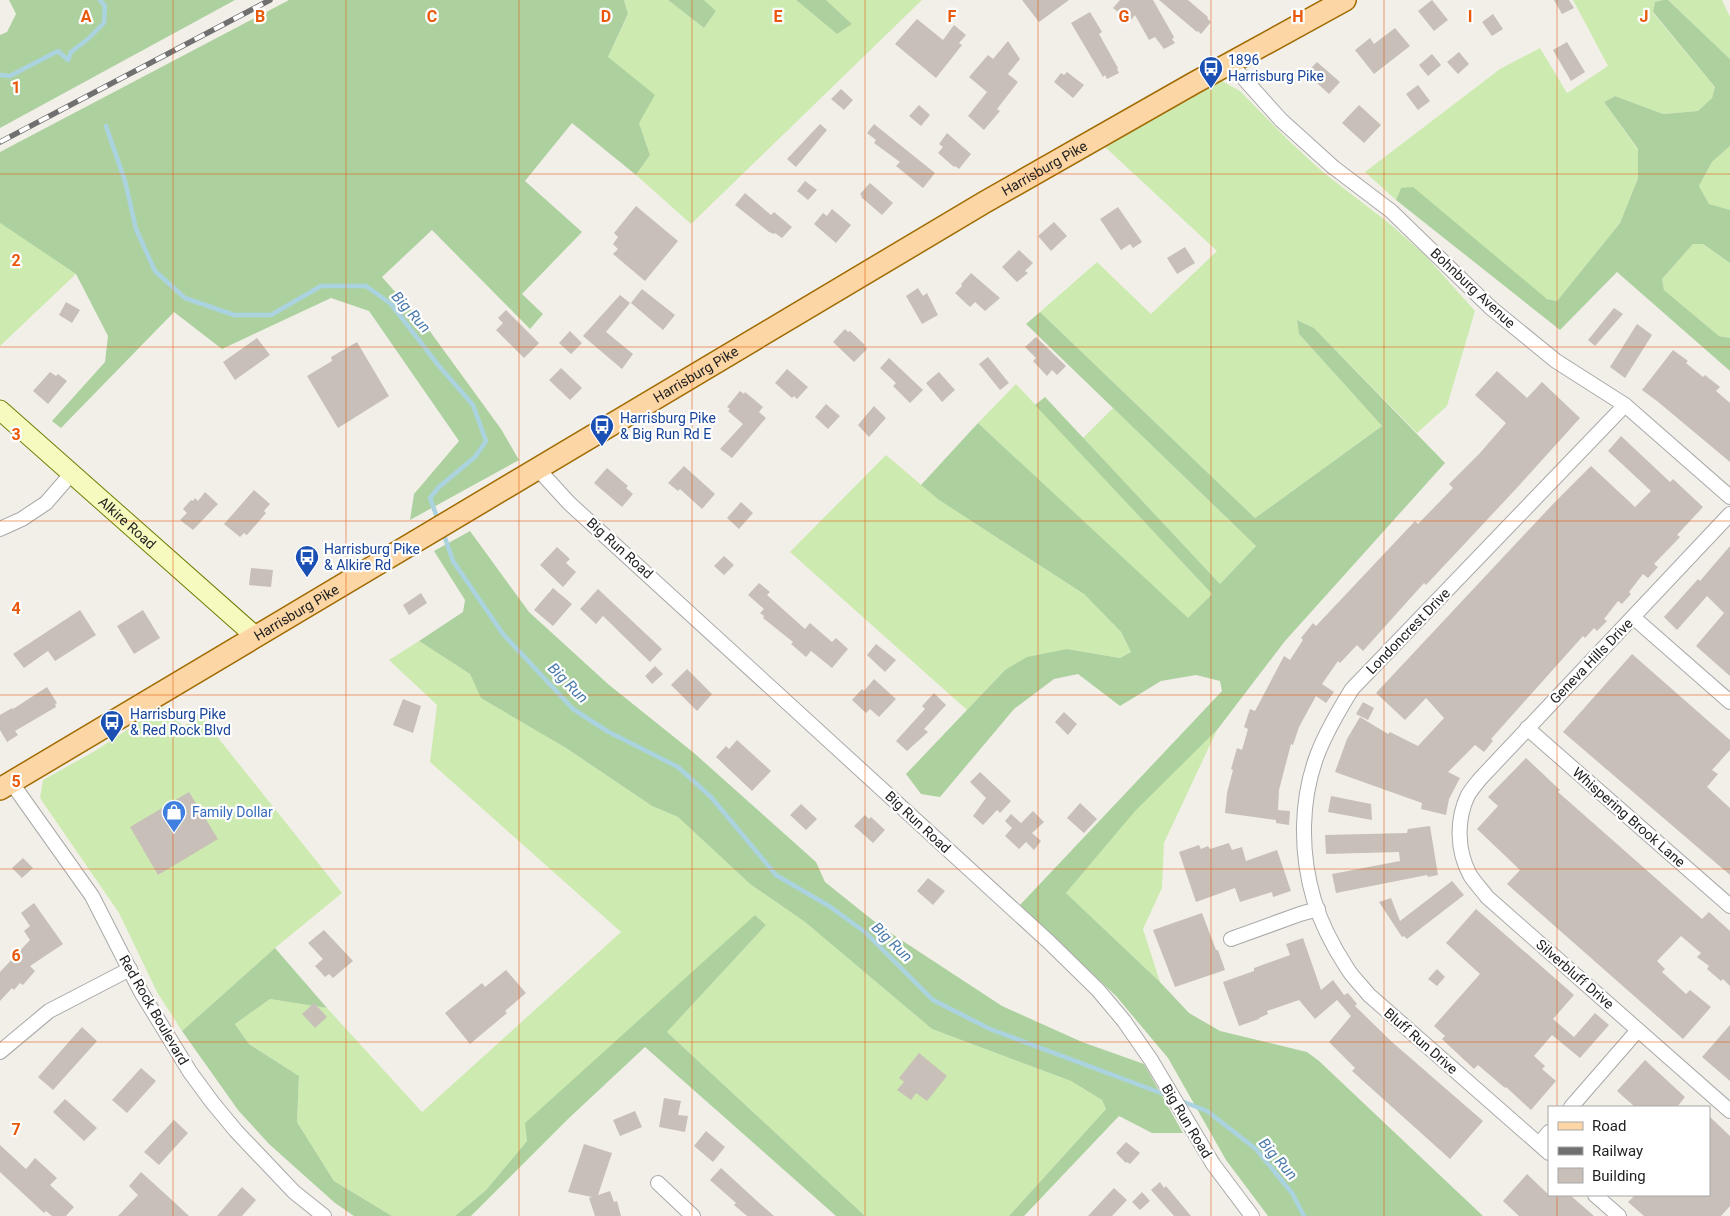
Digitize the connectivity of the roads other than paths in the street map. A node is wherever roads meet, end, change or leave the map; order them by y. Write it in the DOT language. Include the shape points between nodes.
graph roads {
  1 [pos="1345,0"];
  2 [pos="1230,63"];
  3 [pos="1624,405"];
  4 [pos="0,410"];
  5 [pos="538,468"];
  6 [pos="72,474"];
  7 [pos="1730,498"];
  8 [pos="1730,514"];
  9 [pos="0,529"];
  10 [pos="1633,617"];
  11 [pos="255,636"];
  12 [pos="1730,702"];
  13 [pos="1527,728"];
  14 [pos="6,785"];
  15 [pos="1462,815"];
  16 [pos="1730,906"];
  17 [pos="1318,909"];
  18 [pos="1231,939"];
  19 [pos="130,969"];
  20 [pos="1638,1030"];
  21 [pos="0,1052"];
  22 [pos="1572,1106"];
  23 [pos="1730,1111"];
  24 [pos="1548,1135"];
  25 [pos="1544,1148"];
  26 [pos="658,1183"];
  27 [pos="1596,1196"];
  28 [pos="324,1216"];
  29 [pos="693,1216"];
  30 [pos="1252,1216"];
  31 [pos="1618,1216"];
  1 -- 2 [label="main road, Harrisburg Pike"];
  2 -- 3 [label="street, Bohnburg Avenue" via="1281,120 1333,167 1391,211 1491,308 1556,361"];
  2 -- 5 [label="main road, Harrisburg Pike" via="985,202"];
  3 -- 7 [label="street, Bohnburg Avenue"];
  3 -- 17 [label="street, Londoncrest Drive" via="1352,690 1334,717 1317,755 1304,821 1306,862"];
  4 -- 6 [label="main road, Alkire Road"];
  5 -- 11 [label="main road, Harrisburg Pike"];
  5 -- 30 [label="street, Big Run Road" via="570,503 1098,990 1152,1060 1213,1164"];
  6 -- 9 [label="street" via="46,503"];
  6 -- 11 [label="main road, Alkire Road"];
  8 -- 10 [label="street, Geneva Hills Drive"];
  10 -- 12 [label="street"];
  10 -- 13 [label="street, Geneva Hills Drive"];
  11 -- 14 [label="main road, Harrisburg Pike"];
  13 -- 15 [label="street, Geneva Hills Drive" via="1480,779 1469,795"];
  13 -- 16 [label="street, Whispering Brook Lane"];
  14 -- 19 [label="street, Red Rock Boulevard" via="92,896"];
  15 -- 20 [label="street, Silverbluff Drive" via="1459,834 1462,854 1471,876 1488,897"];
  17 -- 18 [label="street"];
  17 -- 25 [label="street, Bluff Run Drive" via="1348,970 1369,995"];
  19 -- 21 [label="street" via="49,1011"];
  19 -- 28 [label="street, Red Rock Boulevard" via="190,1072 212,1102 294,1192"];
  20 -- 22 [label="street"];
  20 -- 23 [label="street, Silverbluff Drive"];
  24 -- 25 [label="street"];
  26 -- 29 [label="street"];
  27 -- 31 [label="street"];
}
